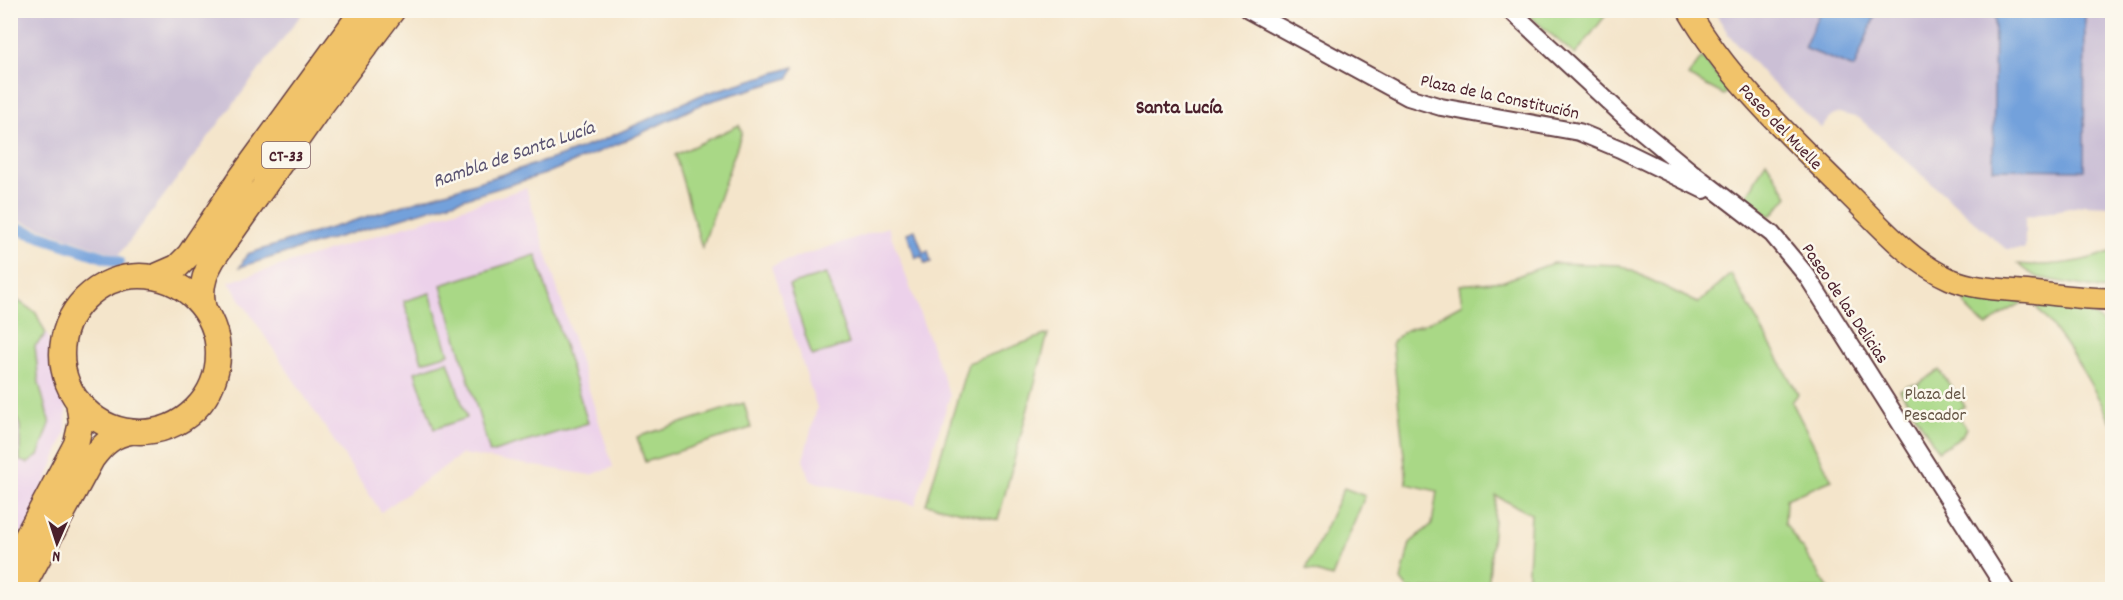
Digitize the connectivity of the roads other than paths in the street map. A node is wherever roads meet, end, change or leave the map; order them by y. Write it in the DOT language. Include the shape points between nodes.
graph roads {
  1 [pos="363,10"];
  2 [pos="393,10"];
  3 [pos="1248,10"];
  4 [pos="1509,10"];
  5 [pos="1688,10"];
  6 [pos="1620,149"];
  7 [pos="1734,205"];
  8 [pos="154,277"];
  9 [pos="2062,296"];
  10 [pos="2112,299"];
  11 [pos="204,309"];
  12 [pos="2112,316"];
  13 [pos="78,401"];
  14 [pos="131,432"];
  15 [pos="10,568"];
  16 [pos="21,590"];
  17 [pos="2006,590"];
  1 -- 8 [label="highway, CT-33" via="189,255 177,267"];
  2 -- 11 [label="highway, CT-33" via="213,259 203,283"];
  3 -- 6 [label="street, Plaza de la Constitución" via="1408,97 1432,105 1571,130"];
  4 -- 7 [label="street, Paseo de las Delicias" via="1599,94"];
  5 -- 9 [label="main road, Paseo del Muelle" via="1748,93 1922,263 1977,287"];
  6 -- 7 [label="street, Paseo de las Delicias"];
  7 -- 17 [label="street, Paseo de las Delicias" via="1773,234 1799,264"];
  8 -- 11 [label="highway, CT-33" via="182,288"];
  8 -- 13 [label="highway, CT-33" via="126,277 108,283 75,310 62,351 67,383"];
  9 -- 10 [label="main road, Paseo del Muelle"];
  9 -- 12 [label="main road, Paseo del Muelle" via="2103,309"];
  11 -- 14 [label="highway, CT-33" via="215,332 218,352 209,392 181,421 162,429"];
  13 -- 14 [label="highway, CT-33" via="101,422"];
  13 -- 15 [label="highway, CT-33" via="81,422 76,444"];
  14 -- 16 [label="highway, CT-33" via="115,436 92,459"];
}
